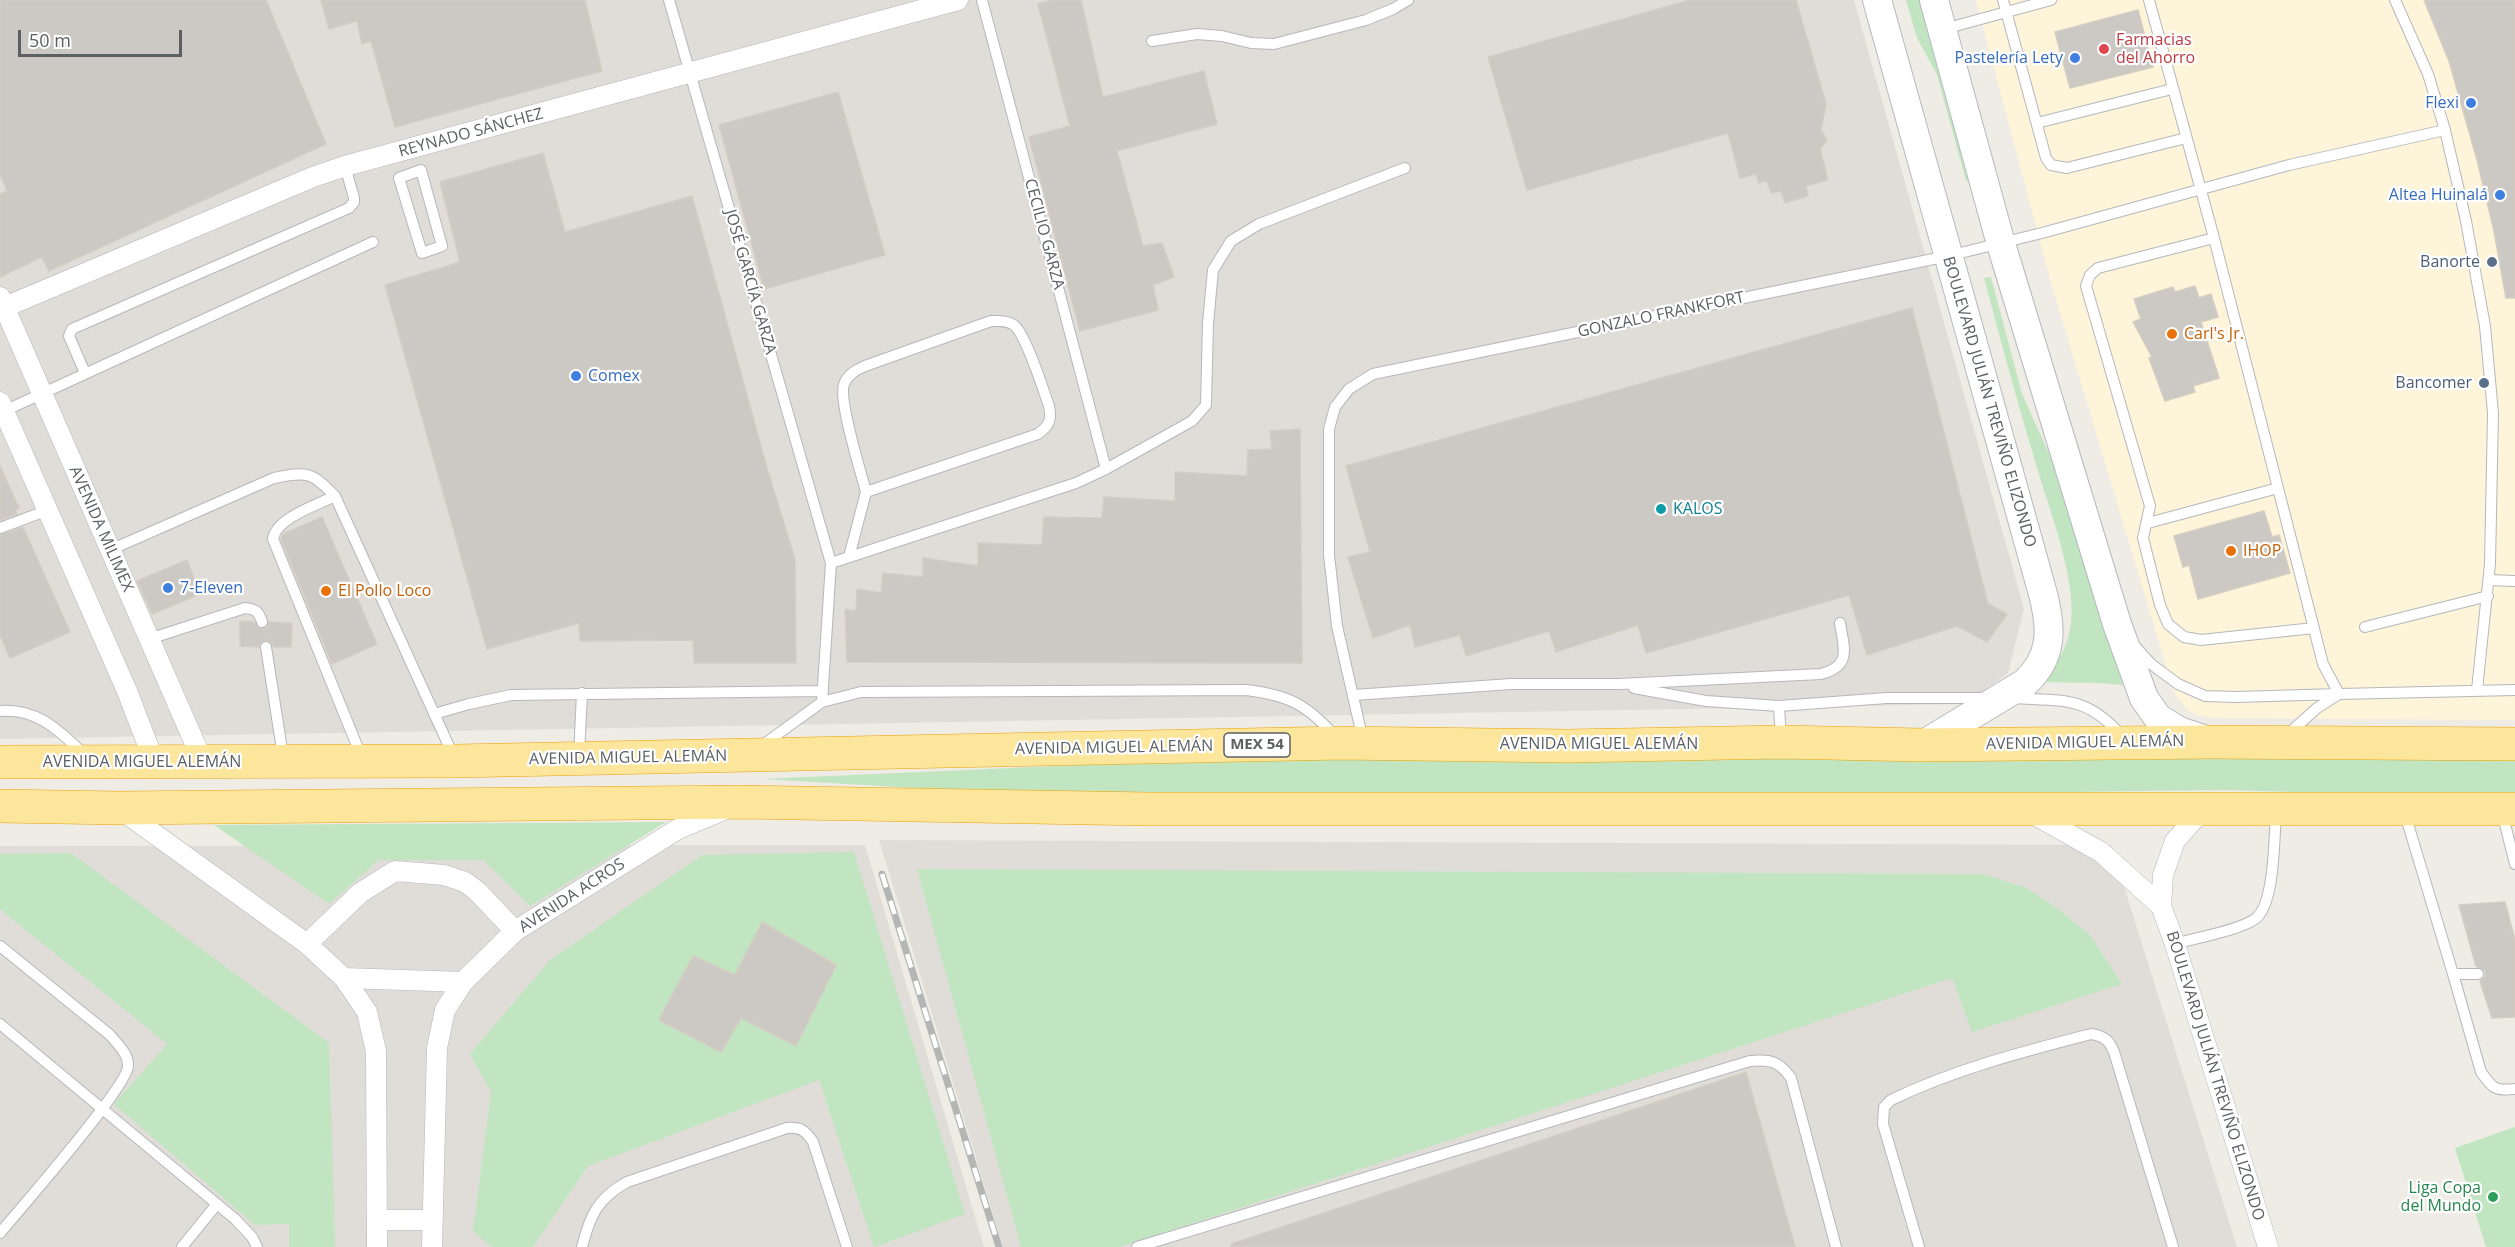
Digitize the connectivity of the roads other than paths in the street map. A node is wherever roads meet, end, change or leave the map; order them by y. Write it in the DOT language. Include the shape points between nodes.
graph roads {
  1 [pos="669,0"];
  2 [pos="957,0"];
  3 [pos="982,0"];
  4 [pos="1408,0"];
  5 [pos="1876,0"];
  6 [pos="1887,0"];
  7 [pos="1934,0"];
  8 [pos="2003,0"];
  9 [pos="2049,0"];
  10 [pos="2149,0"];
  11 [pos="2395,0"];
  12 [pos="2007,12"];
  13 [pos="1942,30"];
  14 [pos="1152,41"];
  15 [pos="689,74"];
  16 [pos="2172,89"];
  17 [pos="2037,123"];
  18 [pos="2445,130"];
  19 [pos="2186,138"];
  20 [pos="406,150"];
  21 [pos="345,166"];
  22 [pos="1405,168"];
  23 [pos="411,174"];
  24 [pos="2200,188"];
  25 [pos="2214,238"];
  26 [pos="374,242"];
  27 [pos="1994,245"];
  28 [pos="1953,255"];
  29 [pos="1,304"];
  30 [pos="85,373"];
  31 [pos="41,393"];
  32 [pos="2,407"];
  33 [pos="1106,469"];
  34 [pos="2278,488"];
  35 [pos="866,492"];
  36 [pos="335,496"];
  37 [pos="48,510"];
  38 [pos="2148,523"];
  39 [pos="0,528"];
  40 [pos="110,550"];
  41 [pos="849,557"];
  42 [pos="831,563"];
  43 [pos="2490,580"];
  44 [pos="2515,581"];
  45 [pos="2488,596"];
  46 [pos="262,622"];
  47 [pos="1840,622"];
  48 [pos="2117,624"];
  49 [pos="2365,627"];
  50 [pos="2314,628"];
  51 [pos="149,639"];
  52 [pos="266,647"];
  53 [pos="1619,684"];
  54 [pos="2477,690"];
  55 [pos="2515,690"];
  56 [pos="582,693"];
  57 [pos="2339,694"];
  58 [pos="1354,695"];
  59 [pos="822,696"];
  60 [pos="2004,697"];
  61 [pos="1779,706"];
  62 [pos="0,711"];
  63 [pos="434,714"];
  64 [pos="1781,742"];
  65 [pos="2211,742"];
  66 [pos="2281,742"];
  67 [pos="1352,743"];
  68 [pos="2128,743"];
  69 [pos="2515,744"];
  70 [pos="1922,745"];
  71 [pos="750,756"];
  72 [pos="579,759"];
  73 [pos="154,761"];
  74 [pos="456,761"];
  75 [pos="0,762"];
  76 [pos="92,762"];
  77 [pos="203,762"];
  78 [pos="364,762"];
  79 [pos="284,763"];
  80 [pos="741,802"];
  81 [pos="0,806"];
  82 [pos="118,807"];
  83 [pos="2022,809"];
  84 [pos="2203,809"];
  85 [pos="2508,809"];
  86 [pos="2404,810"];
  87 [pos="2276,811"];
  88 [pos="2515,864"];
  89 [pos="2161,906"];
  90 [pos="515,931"];
  91 [pos="307,944"];
  92 [pos="2175,944"];
  93 [pos="0,946"];
  94 [pos="2478,974"];
  95 [pos="2453,975"];
  96 [pos="344,978"];
  97 [pos="463,982"];
  98 [pos="0,1024"];
  99 [pos="2515,1089"];
  100 [pos="102,1110"];
  101 [pos="217,1204"];
  102 [pos="377,1220"];
  103 [pos="433,1220"];
  104 [pos="0,1233"];
  105 [pos="182,1247"];
  106 [pos="257,1247"];
  107 [pos="377,1247"];
  108 [pos="432,1247"];
  109 [pos="582,1247"];
  110 [pos="847,1247"];
  111 [pos="1137,1247"];
  112 [pos="1836,1247"];
  113 [pos="1919,1247"];
  114 [pos="2173,1247"];
  115 [pos="2268,1247"];
  1 -- 15 [label="lane, JOSÉ GARCÍA GARZA"];
  2 -- 15 [label="street, REYNADO SÁNCHEZ"];
  3 -- 33 [label="lane, CECILIO GARZA"];
  4 -- 14 [label="lane" via="1366,20 1274,44 1197,34"];
  5 -- 28 [label="main road, BOULEVARD JULIÁN TREVIÑO ELIZONDO"];
  6 -- 28 [label="main road"];
  7 -- 13 [label="main road"];
  8 -- 12 [label="lane"];
  9 -- 12 [label="lane"];
  10 -- 16 [label="lane"];
  11 -- 18 [label="lane" via="2428,74"];
  12 -- 13 [label="lane"];
  12 -- 17 [label="lane"];
  13 -- 27 [label="main road"];
  15 -- 20 [label="street, REYNADO SÁNCHEZ"];
  15 -- 42 [label="lane, JOSÉ GARCÍA GARZA"];
  16 -- 17 [label="lane"];
  16 -- 19 [label="lane"];
  17 -- 19 [label="lane" via="2046,158 2059,168"];
  18 -- 24 [label="lane, GONZALO FRANKFORT"];
  18 -- 43 [label="lane" via="2479,283 2491,383"];
  19 -- 24 [label="lane"];
  20 -- 21 [label="street, REYNADO SÁNCHEZ"];
  20 -- 23 [label="lane"];
  21 -- 29 [label="street, REYNADO SÁNCHEZ"];
  21 -- 30 [label="lane" via="354,198 349,208 70,330"];
  22 -- 33 [label="lane" via="1259,224 1231,241 1213,270 1206,405 1192,421"];
  23 -- 23 [label="lane" via="399,178 422,252 442,246 421,170"];
  24 -- 25 [label="lane"];
  24 -- 27 [label="lane, GONZALO FRANKFORT"];
  25 -- 34 [label="lane"];
  25 -- 38 [label="lane" via="2098,268 2086,286 2146,490 2150,506"];
  26 -- 30 [label="lane"];
  27 -- 28 [label="lane, GONZALO FRANKFORT"];
  27 -- 48 [label="main road"];
  28 -- 58 [label="lane, GONZALO FRANKFORT" via="1373,374 1349,389 1335,406 1329,429 1329,555 1337,626"];
  28 -- 60 [label="main road, BOULEVARD JULIÁN TREVIÑO ELIZONDO" via="2049,614 2050,639 2045,658 2025,683"];
  29 -- 31 [label="street, AVENIDA MILIMEX"];
  30 -- 31 [label="lane"];
  31 -- 32 [label="lane"];
  31 -- 40 [label="street, AVENIDA MILIMEX"];
  32 -- 37 [label="street"];
  33 -- 41 [label="lane" via="1076,483"];
  34 -- 38 [label="lane"];
  34 -- 50 [label="lane"];
  35 -- 35 [label="lane" via="843,403 843,386 851,373 991,321 1015,326 1049,406 1052,417 1047,428"];
  35 -- 41 [label="lane"];
  36 -- 40 [label="lane" via="318,478 299,473 274,478"];
  36 -- 63 [label="lane"];
  36 -- 78 [label="lane" via="286,520 274,532 273,539"];
  37 -- 39 [label="lane"];
  37 -- 73 [label="street"];
  38 -- 50 [label="lane" via="2143,538 2160,605 2168,624 2184,638 2201,640"];
  40 -- 51 [label="street, AVENIDA MILIMEX"];
  41 -- 42 [label="lane"];
  42 -- 59 [label="lane, JOSÉ GARCÍA GARZA"];
  43 -- 44 [label="lane"];
  43 -- 45 [label="lane"];
  45 -- 49 [label="lane"];
  45 -- 54 [label="lane"];
  46 -- 51 [label="lane" via="254,609 245,608"];
  47 -- 53 [label="lane" via="1845,656 1833,671"];
  48 -- 57 [label="lane" via="2151,664 2178,684 2205,696"];
  48 -- 65 [label="main road" via="2144,698 2158,718 2179,731"];
  50 -- 57 [label="lane" via="2323,664"];
  51 -- 77 [label="street, AVENIDA MILIMEX"];
  52 -- 79 [label="lane"];
  53 -- 58 [label="lane" via="1511,684"];
  53 -- 61 [label="lane" via="1696,699"];
  54 -- 55 [label="lane"];
  54 -- 57 [label="lane"];
  56 -- 59 [label="lane"];
  56 -- 63 [label="lane" via="511,695"];
  56 -- 72 [label="lane"];
  57 -- 66 [label="lane" via="2317,708"];
  58 -- 67 [label="lane"];
  59 -- 67 [label="lane" via="861,692 1246,690 1272,693 1302,705"];
  59 -- 71 [label="lane"];
  60 -- 61 [label="lane" via="1887,698"];
  60 -- 68 [label="lane" via="2065,701 2090,707"];
  60 -- 70 [label="main road, BOULEVARD JULIÁN TREVIÑO ELIZONDO"];
  61 -- 64 [label="lane"];
  62 -- 76 [label="lane" via="17,710 39,717"];
  63 -- 74 [label="lane"];
  64 -- 67 [label="highway, AVENIDA MIGUEL ALEMÁN / MEX 54" via="1569,746"];
  64 -- 70 [label="highway, AVENIDA MIGUEL ALEMÁN / MEX 54"];
  65 -- 66 [label="highway, AVENIDA MIGUEL ALEMÁN / MEX 54"];
  65 -- 68 [label="highway, AVENIDA MIGUEL ALEMÁN / MEX 54"];
  66 -- 69 [label="highway, AVENIDA MIGUEL ALEMÁN / MEX 54"];
  67 -- 71 [label="highway, AVENIDA MIGUEL ALEMÁN / MEX 54"];
  68 -- 70 [label="highway, AVENIDA MIGUEL ALEMÁN / MEX 54"];
  71 -- 72 [label="highway, AVENIDA MIGUEL ALEMÁN / MEX 54"];
  72 -- 74 [label="highway, AVENIDA MIGUEL ALEMÁN / MEX 54"];
  73 -- 76 [label="highway, AVENIDA MIGUEL ALEMÁN / MEX 54"];
  73 -- 77 [label="highway, AVENIDA MIGUEL ALEMÁN / MEX 54"];
  74 -- 78 [label="highway, AVENIDA MIGUEL ALEMÁN / MEX 54"];
  75 -- 76 [label="highway, AVENIDA MIGUEL ALEMÁN / MEX 54"];
  77 -- 79 [label="highway, AVENIDA MIGUEL ALEMÁN / MEX 54"];
  78 -- 79 [label="highway, AVENIDA MIGUEL ALEMÁN / MEX 54"];
  80 -- 82 [label="highway"];
  80 -- 83 [label="highway" via="1148,810"];
  80 -- 90 [label="street, AVENIDA ACROS" via="678,829"];
  81 -- 82 [label="highway"];
  82 -- 91 [label="street"];
  83 -- 84 [label="highway"];
  83 -- 89 [label="street, BOULEVARD JULIÁN TREVIÑO ELIZONDO" via="2101,852"];
  84 -- 87 [label="highway"];
  84 -- 89 [label="street, BOULEVARD JULIÁN TREVIÑO ELIZONDO" via="2175,841 2167,858"];
  85 -- 86 [label="highway"];
  85 -- 88 [label="lane"];
  86 -- 87 [label="highway"];
  86 -- 95 [label="lane"];
  87 -- 92 [label="lane" via="2264,909 2255,920"];
  89 -- 92 [label="street, BOULEVARD JULIÁN TREVIÑO ELIZONDO"];
  90 -- 91 [label="street" via="465,882 444,875 395,871 360,893"];
  90 -- 97 [label="street, AVENIDA ACROS"];
  91 -- 96 [label="street"];
  92 -- 115 [label="street, BOULEVARD JULIÁN TREVIÑO ELIZONDO"];
  93 -- 100 [label="lane" via="110,1035 124,1052 128,1066 124,1079"];
  94 -- 95 [label="lane"];
  95 -- 99 [label="lane" via="2481,1072 2498,1090"];
  96 -- 97 [label="street"];
  96 -- 102 [label="street" via="367,1012 376,1051"];
  97 -- 103 [label="street, AVENIDA ACROS" via="445,1010 437,1048"];
  98 -- 100 [label="lane"];
  100 -- 101 [label="lane"];
  100 -- 104 [label="lane"];
  101 -- 105 [label="lane"];
  101 -- 106 [label="lane" via="252,1237"];
  102 -- 103 [label="street"];
  102 -- 107 [label="street"];
  103 -- 108 [label="street, AVENIDA ACROS"];
  109 -- 110 [label="lane" via="607,1193 627,1182 798,1127 813,1142"];
  111 -- 112 [label="lane" via="1750,1061 1769,1059 1782,1066 1791,1078"];
  113 -- 114 [label="lane" via="1883,1124 1884,1107 1891,1100 1944,1076 2091,1034 2110,1042 2114,1052"];
}
